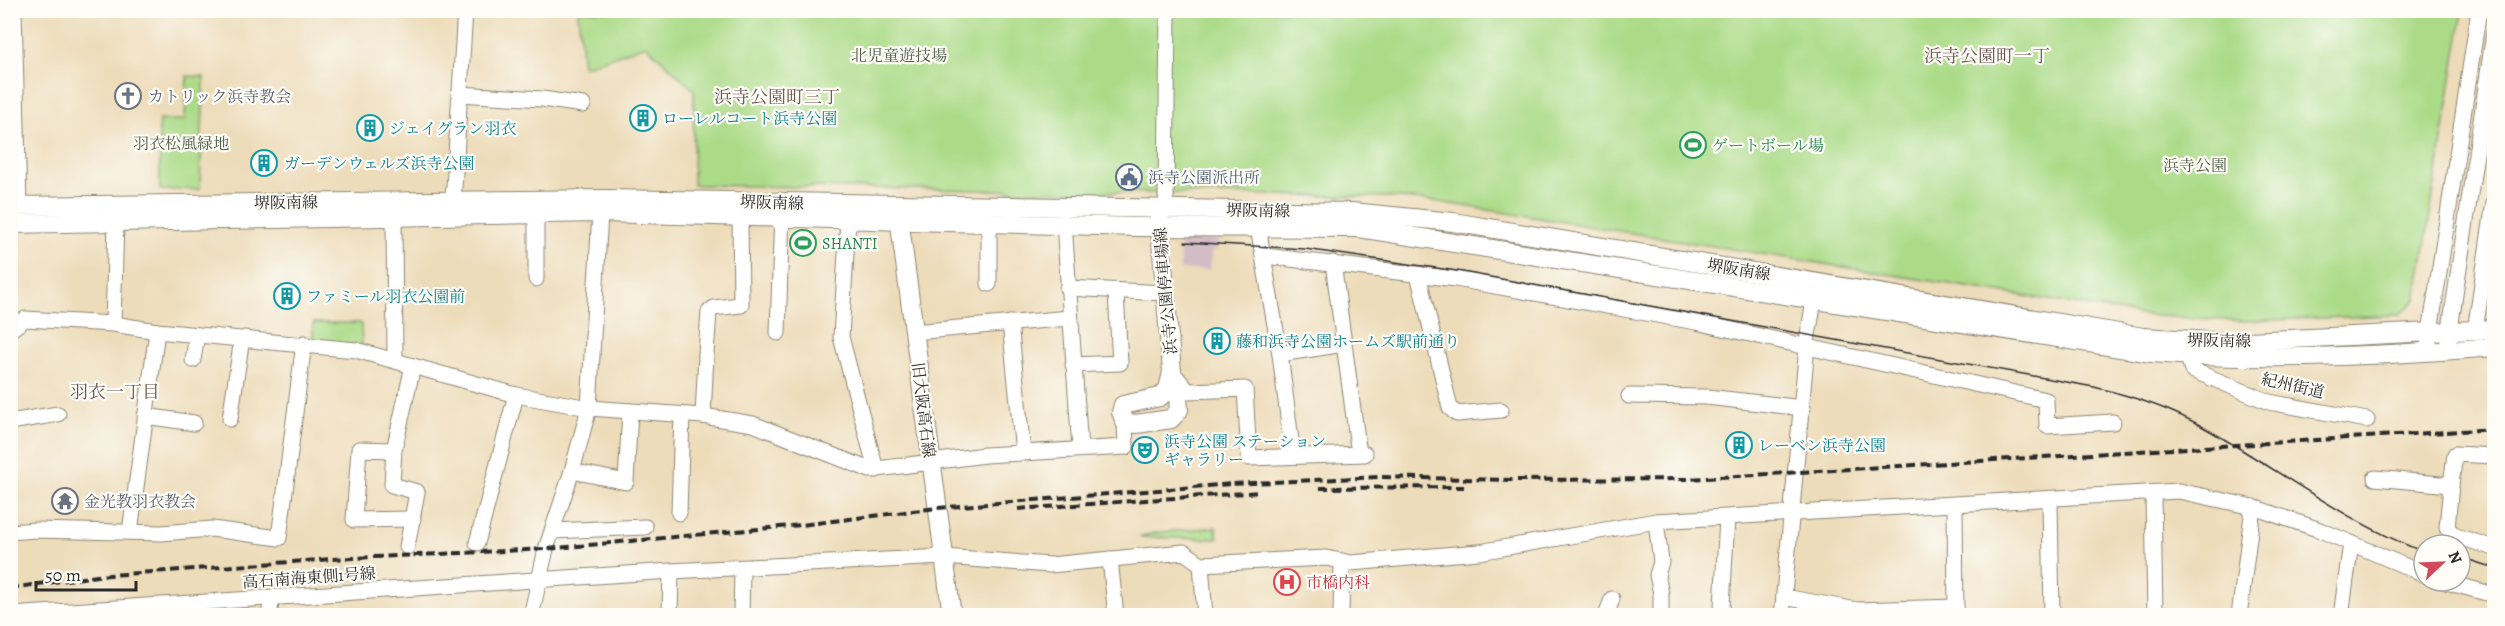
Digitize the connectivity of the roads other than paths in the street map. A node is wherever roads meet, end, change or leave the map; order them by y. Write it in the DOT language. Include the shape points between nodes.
graph roads {
  1 [pos="14,10"];
  2 [pos="465,10"];
  3 [pos="1168,10"];
  4 [pos="2479,10"];
  5 [pos="13,33"];
  6 [pos="2494,33"];
  7 [pos="459,94"];
  8 [pos="583,105"];
  9 [pos="2494,202"];
  10 [pos="15,206"];
  11 [pos="450,208"];
  12 [pos="782,210"];
  13 [pos="1162,211"];
  14 [pos="600,213"];
  15 [pos="898,213"];
  16 [pos="536,214"];
  17 [pos="394,216"];
  18 [pos="740,217"];
  19 [pos="848,220"];
  20 [pos="116,222"];
  21 [pos="989,223"];
  22 [pos="10,224"];
  23 [pos="1064,224"];
  24 [pos="1258,227"];
  25 [pos="1265,256"];
  26 [pos="1333,262"];
  27 [pos="1418,274"];
  28 [pos="536,279"];
  29 [pos="989,284"];
  30 [pos="1068,288"];
  31 [pos="1816,290"];
  32 [pos="1116,292"];
  33 [pos="1165,293"];
  34 [pos="1069,318"];
  35 [pos="1010,323"];
  36 [pos="113,324"];
  37 [pos="2494,329"];
  38 [pos="10,330"];
  39 [pos="157,331"];
  40 [pos="2475,331"];
  41 [pos="914,332"];
  42 [pos="2448,332"];
  43 [pos="778,333"];
  44 [pos="2428,333"];
  45 [pos="197,334"];
  46 [pos="245,338"];
  47 [pos="304,343"];
  48 [pos="1344,344"];
  49 [pos="1807,345"];
  50 [pos="2494,347"];
  51 [pos="2447,351"];
  52 [pos="2427,352"];
  53 [pos="1280,354"];
  54 [pos="2188,356"];
  55 [pos="193,360"];
  56 [pos="395,360"];
  57 [pos="1073,365"];
  58 [pos="413,366"];
  59 [pos="1172,372"];
  60 [pos="516,395"];
  61 [pos="1629,396"];
  62 [pos="589,408"];
  63 [pos="1803,408"];
  64 [pos="1501,410"];
  65 [pos="630,411"];
  66 [pos="58,414"];
  67 [pos="682,415"];
  68 [pos="145,416"];
  69 [pos="703,416"];
  70 [pos="230,419"];
  71 [pos="2367,420"];
  72 [pos="10,422"];
  73 [pos="1125,422"];
  74 [pos="2113,422"];
  75 [pos="194,423"];
  76 [pos="1080,449"];
  77 [pos="394,450"];
  78 [pos="1023,453"];
  79 [pos="1293,456"];
  80 [pos="2494,456"];
  81 [pos="931,462"];
  82 [pos="876,470"];
  83 [pos="572,471"];
  84 [pos="2375,478"];
  85 [pos="2451,485"];
  86 [pos="2153,493"];
  87 [pos="2050,501"];
  88 [pos="1954,506"];
  89 [pos="2253,507"];
  90 [pos="679,513"];
  91 [pos="1791,514"];
  92 [pos="1727,518"];
  93 [pos="413,519"];
  94 [pos="1656,521"];
  95 [pos="645,527"];
  96 [pos="553,531"];
  97 [pos="10,532"];
  98 [pos="130,532"];
  99 [pos="477,543"];
  100 [pos="2351,543"];
  101 [pos="406,547"];
  102 [pos="2494,548"];
  103 [pos="944,558"];
  104 [pos="1110,559"];
  105 [pos="1342,561"];
  106 [pos="1201,564"];
  107 [pos="742,568"];
  108 [pos="2412,569"];
  109 [pos="671,571"];
  110 [pos="538,580"];
  111 [pos="2472,589"];
  112 [pos="2494,595"];
  113 [pos="272,597"];
  114 [pos="1784,597"];
  115 [pos="1612,598"];
  116 [pos="1722,607"];
  117 [pos="1956,611"];
  118 [pos="30,614"];
  119 [pos="10,615"];
  120 [pos="269,615"];
  121 [pos="531,615"];
  122 [pos="670,615"];
  123 [pos="741,615"];
  124 [pos="952,615"];
  125 [pos="1116,615"];
  126 [pos="1205,615"];
  127 [pos="1341,615"];
  128 [pos="1606,615"];
  129 [pos="1661,615"];
  130 [pos="1782,615"];
  131 [pos="2052,615"];
  132 [pos="2155,615"];
  133 [pos="2239,615"];
  134 [pos="2342,615"];
  1 -- 5 [label="street"];
  2 -- 7 [label="street"];
  3 -- 13 [label="street"];
  4 -- 44 [label="street"];
  5 -- 10 [label="street"];
  6 -- 42 [label="street"];
  7 -- 8 [label="street"];
  7 -- 11 [label="street"];
  9 -- 40 [label="street"];
  10 -- 11 [label="main road, 堺阪南線"];
  11 -- 12 [label="main road, 堺阪南線" via="617,199"];
  11 -- 16 [label="main road, 堺阪南線"];
  11 -- 17 [label="main road, 堺阪南線"];
  12 -- 15 [label="main road, 堺阪南線"];
  12 -- 18 [label="main road, 堺阪南線"];
  12 -- 19 [label="main road, 堺阪南線"];
  12 -- 43 [label="street"];
  13 -- 15 [label="main road, 堺阪南線"];
  13 -- 23 [label="main road, 堺阪南線"];
  13 -- 24 [label="main road, 堺阪南線"];
  13 -- 31 [label="main road, 堺阪南線" via="1407,215"];
  13 -- 33 [label="main road, 浜寺公園停車場線"];
  14 -- 16 [label="main road, 堺阪南線"];
  14 -- 18 [label="main road, 堺阪南線"];
  14 -- 62 [label="street"];
  15 -- 19 [label="main road, 堺阪南線"];
  15 -- 21 [label="main road, 堺阪南線"];
  15 -- 41 [label="main road, 旧大阪高石線"];
  16 -- 28 [label="street"];
  17 -- 20 [label="main road, 堺阪南線"];
  17 -- 56 [label="street"];
  18 -- 69 [label="street" via="741,305 709,312"];
  19 -- 82 [label="street" via="841,337"];
  20 -- 22 [label="main road, 堺阪南線"];
  20 -- 36 [label="street"];
  21 -- 23 [label="main road, 堺阪南線"];
  21 -- 29 [label="street"];
  23 -- 30 [label="street"];
  24 -- 25 [label="street"];
  24 -- 31 [label="main road, 堺阪南線" via="1387,231"];
  25 -- 26 [label="street"];
  25 -- 53 [label="street"];
  26 -- 27 [label="street"];
  26 -- 48 [label="street"];
  27 -- 49 [label="street"];
  27 -- 64 [label="street" via="1450,408 1457,414"];
  30 -- 32 [label="street"];
  30 -- 34 [label="street"];
  31 -- 44 [label="main road, 堺阪南線" via="2143,337 2227,342"];
  31 -- 49 [label="street"];
  31 -- 54 [label="main road, 堺阪南線" via="2105,347"];
  32 -- 33 [label="street"];
  32 -- 57 [label="street" via="1120,363"];
  33 -- 59 [label="main road, 浜寺公園停車場線"];
  34 -- 35 [label="street"];
  34 -- 57 [label="street"];
  35 -- 41 [label="street"];
  35 -- 78 [label="street"];
  36 -- 38 [label="street" via="26,319"];
  36 -- 39 [label="street"];
  37 -- 40 [label="main road, 堺阪南線"];
  39 -- 45 [label="street"];
  39 -- 68 [label="street"];
  40 -- 42 [label="main road, 堺阪南線"];
  41 -- 81 [label="main road, 旧大阪高石線"];
  42 -- 44 [label="main road, 堺阪南線"];
  42 -- 51 [label="street"];
  44 -- 52 [label="street"];
  45 -- 46 [label="street"];
  45 -- 55 [label="street"];
  46 -- 47 [label="street"];
  46 -- 70 [label="street" via="239,402"];
  47 -- 56 [label="street"];
  47 -- 98 [label="street" via="279,538 212,529"];
  48 -- 53 [label="street"];
  48 -- 79 [label="street" via="1362,454"];
  49 -- 63 [label="street"];
  49 -- 74 [label="street" via="2046,400 2047,426"];
  50 -- 51 [label="main road, 堺阪南線"];
  51 -- 52 [label="main road, 堺阪南線"];
  52 -- 54 [label="main road, 堺阪南線"];
  53 -- 79 [label="street"];
  54 -- 71 [label="street, 紀州街道" via="2192,370 2269,402"];
  56 -- 58 [label="street"];
  57 -- 76 [label="street"];
  58 -- 60 [label="street"];
  58 -- 77 [label="street"];
  59 -- 73 [label="main road, 浜寺公園停車場線" via="1168,389 1160,397 1123,405"];
  59 -- 73 [label="main road, 浜寺公園停車場線" via="1178,384 1178,414 1171,419"];
  59 -- 79 [label="street" via="1188,391 1245,389 1249,458"];
  60 -- 62 [label="street"];
  60 -- 99 [label="street"];
  61 -- 63 [label="street" via="1707,398"];
  62 -- 65 [label="street"];
  62 -- 83 [label="street"];
  63 -- 91 [label="street"];
  65 -- 67 [label="street"];
  65 -- 83 [label="street" via="626,482"];
  66 -- 72 [label="street"];
  67 -- 69 [label="street"];
  67 -- 90 [label="street"];
  68 -- 75 [label="street"];
  68 -- 98 [label="street"];
  69 -- 82 [label="street" via="753,424"];
  73 -- 76 [label="street" via="1126,447"];
  76 -- 78 [label="street"];
  77 -- 93 [label="street" via="392,485 417,492"];
  77 -- 93 [label="street" via="359,450 354,520"];
  78 -- 81 [label="street"];
  80 -- 85 [label="street" via="2455,454"];
  81 -- 82 [label="street"];
  81 -- 103 [label="main road, 旧大阪高石線"];
  83 -- 96 [label="street"];
  84 -- 85 [label="street"];
  85 -- 102 [label="street" via="2446,528 2456,536"];
  86 -- 87 [label="street"];
  86 -- 89 [label="street" via="2179,491"];
  86 -- 132 [label="street"];
  87 -- 88 [label="street"];
  87 -- 131 [label="street"];
  88 -- 91 [label="street"];
  88 -- 117 [label="street"];
  89 -- 100 [label="street"];
  89 -- 133 [label="street"];
  91 -- 92 [label="street"];
  91 -- 114 [label="street"];
  92 -- 94 [label="street"];
  92 -- 116 [label="street"];
  93 -- 101 [label="street"];
  94 -- 105 [label="street" via="1479,552"];
  94 -- 129 [label="street"];
  95 -- 96 [label="street"];
  96 -- 110 [label="street"];
  97 -- 98 [label="street"];
  100 -- 108 [label="street"];
  100 -- 134 [label="street"];
  103 -- 104 [label="street, 高石南海東側1号線" via="1050,565"];
  103 -- 107 [label="street, 高石南海東側1号線"];
  103 -- 124 [label="main road, 旧大阪高石線"];
  104 -- 106 [label="street, 高石南海東側1号線" via="1184,552"];
  104 -- 125 [label="street"];
  105 -- 106 [label="street" via="1308,558"];
  105 -- 127 [label="street"];
  106 -- 126 [label="street"];
  107 -- 109 [label="street, 高石南海東側1号線"];
  107 -- 123 [label="street"];
  109 -- 110 [label="street, 高石南海東側1号線"];
  109 -- 122 [label="street"];
  110 -- 113 [label="street, 高石南海東側1号線"];
  110 -- 121 [label="street"];
  111 -- 112 [label="street"];
  113 -- 118 [label="street, 高石南海東側1号線"];
  113 -- 120 [label="street"];
  114 -- 117 [label="street" via="1857,610"];
  114 -- 130 [label="street"];
  115 -- 128 [label="street"];
  118 -- 119 [label="street, 高石南海東側1号線"];
}
